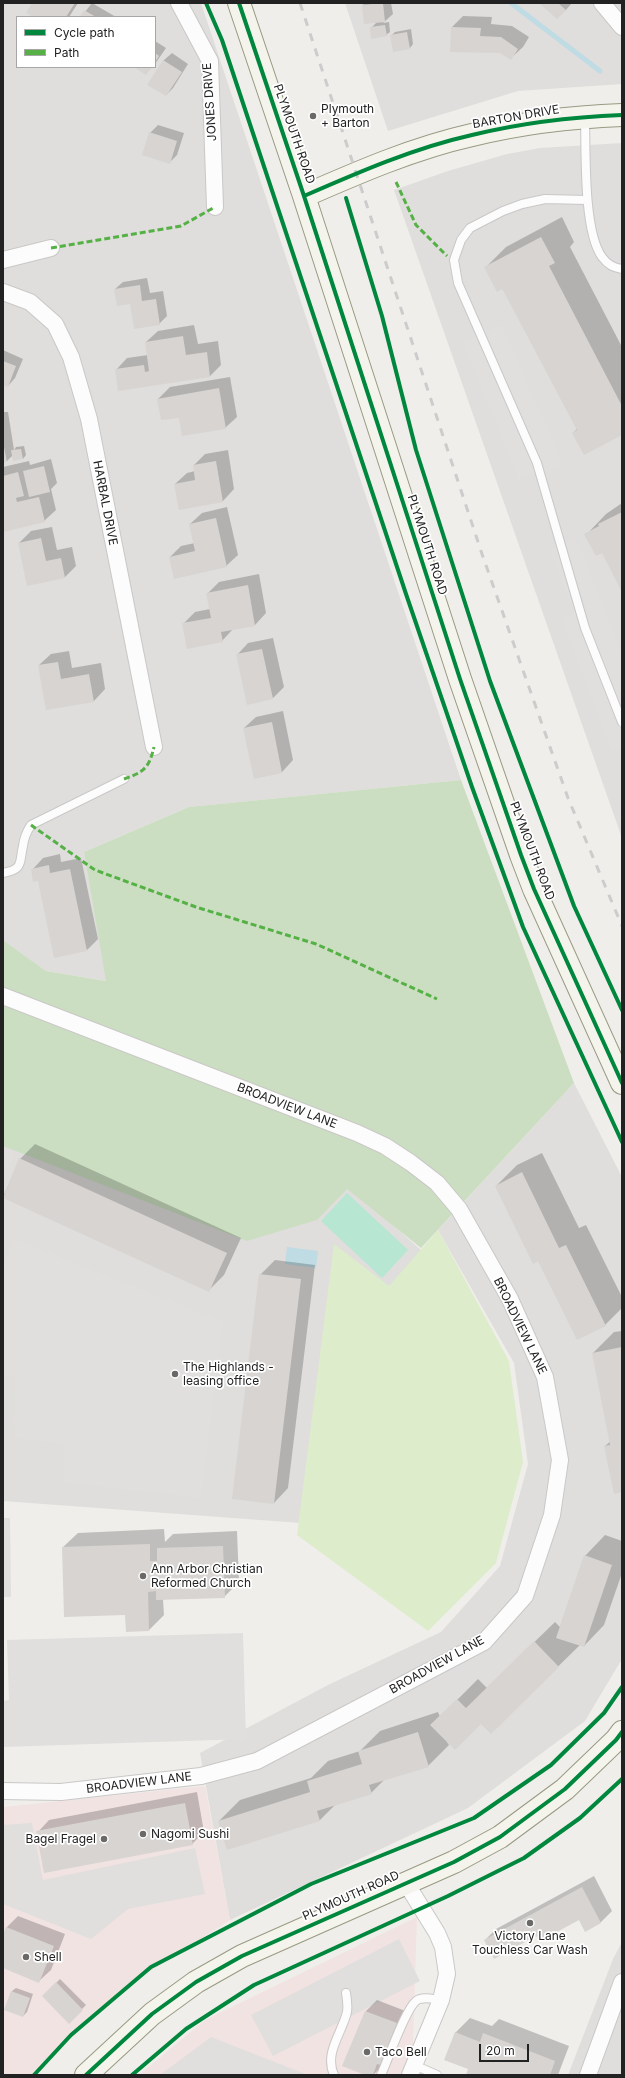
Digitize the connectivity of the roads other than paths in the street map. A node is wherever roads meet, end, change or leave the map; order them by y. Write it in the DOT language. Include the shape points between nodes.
graph roads {
  1 [pos="179,3"];
  2 [pos="239,3"];
  3 [pos="602,3"];
  4 [pos="622,27"];
  5 [pos="622,115"];
  6 [pos="585,117"];
  7 [pos="304,196"];
  8 [pos="587,200"];
  9 [pos="215,208"];
  10 [pos="52,248"];
  11 [pos="3,260"];
  12 [pos="622,269"];
  13 [pos="3,292"];
  14 [pos="622,722"];
  15 [pos="154,747"];
  16 [pos="124,779"];
  17 [pos="3,873"];
  18 [pos="3,996"];
  19 [pos="622,1083"];
  20 [pos="620,1739"];
  21 [pos="3,1791"];
  22 [pos="406,1882"];
  23 [pos="622,1982"];
  24 [pos="346,1993"];
  25 [pos="441,2000"];
  26 [pos="412,2070"];
  27 [pos="86,2075"];
  28 [pos="334,2075"];
  29 [pos="382,2075"];
  30 [pos="437,2075"];
  31 [pos="588,2075"];
  1 -- 9 [label="street, JONES DRIVE" via="210,62"];
  2 -- 7 [label="main road, PLYMOUTH ROAD"];
  3 -- 4 [label="street"];
  5 -- 6 [label="main road, BARTON DRIVE"];
  6 -- 7 [label="main road, BARTON DRIVE" via="514,126 470,135 386,162"];
  6 -- 8 [label="lane"];
  7 -- 19 [label="main road, PLYMOUTH ROAD" via="460,680 521,855"];
  8 -- 12 [label="lane" via="598,249 608,263"];
  8 -- 14 [label="lane" via="545,199 503,211 470,228 461,240 454,260 458,283 537,463 585,628"];
  10 -- 11 [label="street"];
  13 -- 15 [label="street, HARBAL DRIVE" via="30,302 55,324 70,357 89,419"];
  16 -- 17 [label="lane" via="31,825 22,847 22,862 18,868"];
  18 -- 21 [label="street, BROADVIEW LANE" via="358,1133 398,1154 437,1182 459,1210 510,1299 545,1377 560,1460 552,1514 525,1596 484,1642 257,1761 202,1776 61,1792"];
  20 -- 22 [label="main road, PLYMOUTH ROAD" via="565,1789 500,1837 454,1862"];
  22 -- 25 [label="street" via="437,1933 443,1948 447,1974"];
  22 -- 27 [label="main road, PLYMOUTH ROAD" via="242,1956 196,1982 152,2014"];
  23 -- 31 [label="street"];
  24 -- 28 [label="lane" via="348,2011 330,2057 330,2067"];
  25 -- 26 [label="street"];
  25 -- 29 [label="lane" via="423,1999 416,2002 408,2014"];
  26 -- 30 [label="lane"];
}
